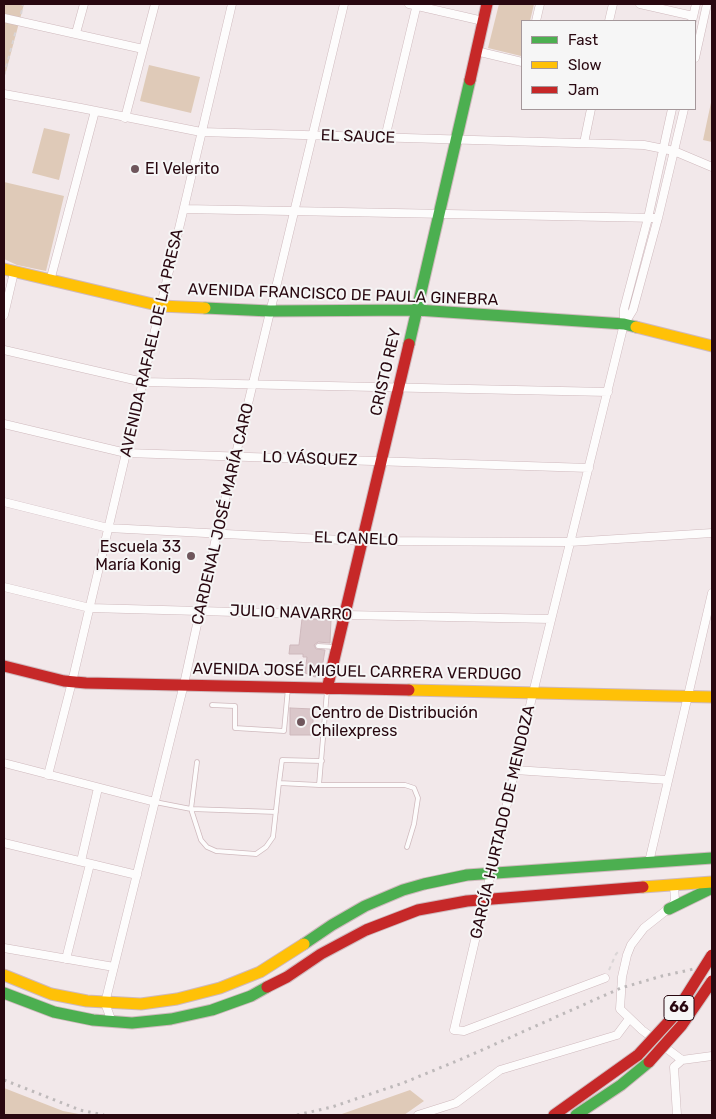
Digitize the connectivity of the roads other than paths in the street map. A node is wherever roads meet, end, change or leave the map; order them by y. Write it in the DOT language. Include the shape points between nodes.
graph roads {
  1 [pos="84,4"];
  2 [pos="155,4"];
  3 [pos="232,4"];
  4 [pos="344,4"];
  5 [pos="414,4"];
  6 [pos="488,4"];
  7 [pos="540,4"];
  8 [pos="613,4"];
  9 [pos="640,4"];
  10 [pos="696,4"];
  11 [pos="707,4"];
  12 [pos="4,18"];
  13 [pos="693,19"];
  14 [pos="536,20"];
  15 [pos="610,20"];
  16 [pos="483,22"];
  17 [pos="76,33"];
  18 [pos="143,49"];
  19 [pos="476,51"];
  20 [pos="696,54"];
  21 [pos="521,62"];
  22 [pos="4,94"];
  23 [pos="590,110"];
  24 [pos="672,110"];
  25 [pos="684,110"];
  26 [pos="95,111"];
  27 [pos="124,118"];
  28 [pos="201,132"];
  29 [pos="313,136"];
  30 [pos="385,138"];
  31 [pos="456,140"];
  32 [pos="584,143"];
  33 [pos="663,148"];
  34 [pos="674,151"];
  35 [pos="712,167"];
  36 [pos="184,209"];
  37 [pos="294,211"];
  38 [pos="440,214"];
  39 [pos="648,218"];
  40 [pos="658,218"];
  41 [pos="9,271"];
  42 [pos="50,281"];
  43 [pos="161,306"];
  44 [pos="417,310"];
  45 [pos="270,311"];
  46 [pos="4,315"];
  47 [pos="624,324"];
  48 [pos="712,346"];
  49 [pos="4,350"];
  50 [pos="143,382"];
  51 [pos="252,384"];
  52 [pos="399,388"];
  53 [pos="608,392"];
  54 [pos="4,424"];
  55 [pos="126,453"];
  56 [pos="235,457"];
  57 [pos="381,462"];
  58 [pos="589,468"];
  59 [pos="4,502"];
  60 [pos="108,528"];
  61 [pos="217,533"];
  62 [pos="712,533"];
  63 [pos="362,541"];
  64 [pos="570,542"];
  65 [pos="4,587"];
  66 [pos="712,593"];
  67 [pos="90,608"];
  68 [pos="200,611"];
  69 [pos="345,615"];
  70 [pos="551,619"];
  71 [pos="318,646"];
  72 [pos="337,647"];
  73 [pos="4,666"];
  74 [pos="72,682"];
  75 [pos="184,684"];
  76 [pos="288,688"];
  77 [pos="327,689"];
  78 [pos="533,693"];
  79 [pos="688,696"];
  80 [pos="712,697"];
  81 [pos="212,705"];
  82 [pos="322,761"];
  83 [pos="197,762"];
  84 [pos="4,763"];
  85 [pos="515,770"];
  86 [pos="48,775"];
  87 [pos="668,780"];
  88 [pos="279,783"];
  89 [pos="319,785"];
  90 [pos="98,788"];
  91 [pos="155,802"];
  92 [pos="190,809"];
  93 [pos="276,812"];
  94 [pos="4,843"];
  95 [pos="407,847"];
  96 [pos="712,858"];
  97 [pos="81,861"];
  98 [pos="649,862"];
  99 [pos="90,864"];
  100 [pos="491,874"];
  101 [pos="137,875"];
  102 [pos="712,882"];
  103 [pos="674,885"];
  104 [pos="712,888"];
  105 [pos="484,900"];
  106 [pos="670,909"];
  107 [pos="4,948"];
  108 [pos="712,955"];
  109 [pos="66,959"];
  110 [pos="114,967"];
  111 [pos="4,975"];
  112 [pos="605,978"];
  113 [pos="712,980"];
  114 [pos="4,994"];
  115 [pos="105,1003"];
  116 [pos="629,1019"];
  117 [pos="112,1022"];
  118 [pos="712,1056"];
  119 [pos="682,1060"];
  120 [pos="418,1115"];
  121 [pos="554,1115"];
  122 [pos="576,1115"];
  123 [pos="677,1115"];
  1 -- 17 [label="street"];
  2 -- 18 [label="street"];
  3 -- 28 [label="street, AVENIDA RAFAEL DE LA PRESA"];
  4 -- 29 [label="street, CARDENAL JOSÉ MARÍA CARO"];
  5 -- 16 [label="street"];
  5 -- 30 [label="street"];
  6 -- 16 [label="main road, CRISTO REY"];
  7 -- 14 [label="street"];
  8 -- 15 [label="street"];
  9 -- 13 [label="street"];
  10 -- 13 [label="street"];
  11 -- 20 [label="street"];
  12 -- 17 [label="street"];
  16 -- 19 [label="main road, CRISTO REY"];
  17 -- 18 [label="street"];
  18 -- 27 [label="street"];
  19 -- 21 [label="street"];
  19 -- 31 [label="main road, CRISTO REY"];
  22 -- 26 [label="street, EL SAUCE"];
  23 -- 32 [label="street"];
  24 -- 33 [label="street, GARCÍA HURTADO DE MENDOZA"];
  25 -- 34 [label="street, GARCÍA HURTADO DE MENDOZA"];
  26 -- 27 [label="street, EL SAUCE"];
  26 -- 42 [label="street"];
  27 -- 28 [label="street, EL SAUCE"];
  28 -- 29 [label="street, EL SAUCE"];
  28 -- 36 [label="street, AVENIDA RAFAEL DE LA PRESA"];
  29 -- 30 [label="street, EL SAUCE"];
  29 -- 37 [label="street, CARDENAL JOSÉ MARÍA CARO"];
  30 -- 31 [label="street, EL SAUCE"];
  31 -- 32 [label="street, EL SAUCE"];
  31 -- 38 [label="main road, CRISTO REY"];
  32 -- 33 [label="street, EL SAUCE" via="644,144"];
  33 -- 34 [label="street, EL SAUCE"];
  33 -- 39 [label="street, GARCÍA HURTADO DE MENDOZA"];
  34 -- 35 [label="street, EL SAUCE"];
  34 -- 40 [label="street, GARCÍA HURTADO DE MENDOZA"];
  36 -- 37 [label="street"];
  36 -- 43 [label="street, AVENIDA RAFAEL DE LA PRESA"];
  37 -- 38 [label="street"];
  37 -- 45 [label="street, CARDENAL JOSÉ MARÍA CARO"];
  38 -- 39 [label="street"];
  38 -- 44 [label="main road, CRISTO REY"];
  39 -- 40 [label="street"];
  39 -- 47 [label="street, GARCÍA HURTADO DE MENDOZA" via="624,309"];
  40 -- 47 [label="street, GARCÍA HURTADO DE MENDOZA" via="633,310"];
  41 -- 42 [label="main road, AVENIDA FRANCISCO DE PAULA GINEBRA"];
  41 -- 46 [label="street"];
  42 -- 43 [label="main road, AVENIDA FRANCISCO DE PAULA GINEBRA"];
  43 -- 45 [label="main road, AVENIDA FRANCISCO DE PAULA GINEBRA"];
  43 -- 50 [label="street, AVENIDA RAFAEL DE LA PRESA"];
  44 -- 45 [label="main road, AVENIDA FRANCISCO DE PAULA GINEBRA"];
  44 -- 47 [label="main road, AVENIDA FRANCISCO DE PAULA GINEBRA"];
  44 -- 52 [label="main road, CRISTO REY"];
  45 -- 51 [label="street, CARDENAL JOSÉ MARÍA CARO"];
  47 -- 48 [label="main road, AVENIDA FRANCISCO DE PAULA GINEBRA"];
  47 -- 53 [label="street, GARCÍA HURTADO DE MENDOZA"];
  49 -- 50 [label="street"];
  50 -- 51 [label="street"];
  50 -- 55 [label="street, AVENIDA RAFAEL DE LA PRESA"];
  51 -- 52 [label="street"];
  51 -- 56 [label="street, CARDENAL JOSÉ MARÍA CARO"];
  52 -- 53 [label="street"];
  52 -- 57 [label="main road, CRISTO REY"];
  53 -- 58 [label="street, GARCÍA HURTADO DE MENDOZA"];
  54 -- 55 [label="street, LO VÁSQUEZ"];
  55 -- 56 [label="street, LO VÁSQUEZ"];
  55 -- 60 [label="street, AVENIDA RAFAEL DE LA PRESA"];
  56 -- 57 [label="street, LO VÁSQUEZ"];
  56 -- 61 [label="street, CARDENAL JOSÉ MARÍA CARO"];
  57 -- 58 [label="street, LO VÁSQUEZ"];
  57 -- 63 [label="main road, CRISTO REY"];
  58 -- 64 [label="street, GARCÍA HURTADO DE MENDOZA"];
  59 -- 60 [label="street, EL CANELO"];
  60 -- 61 [label="street, EL CANELO"];
  60 -- 67 [label="street, AVENIDA RAFAEL DE LA PRESA"];
  61 -- 63 [label="street, EL CANELO"];
  61 -- 68 [label="street, CARDENAL JOSÉ MARÍA CARO"];
  62 -- 64 [label="street, EL CANELO"];
  63 -- 64 [label="street, EL CANELO"];
  63 -- 69 [label="main road, CRISTO REY"];
  64 -- 70 [label="street, GARCÍA HURTADO DE MENDOZA"];
  65 -- 67 [label="street, JULIO NAVARRO"];
  66 -- 79 [label="street"];
  67 -- 68 [label="street, JULIO NAVARRO"];
  67 -- 74 [label="street, AVENIDA RAFAEL DE LA PRESA"];
  68 -- 69 [label="street, JULIO NAVARRO"];
  68 -- 75 [label="street, CARDENAL JOSÉ MARÍA CARO"];
  69 -- 70 [label="street, JULIO NAVARRO"];
  69 -- 72 [label="main road, CRISTO REY"];
  70 -- 78 [label="street, GARCÍA HURTADO DE MENDOZA"];
  71 -- 72 [label="lane"];
  72 -- 77 [label="main road, CRISTO REY"];
  73 -- 74 [label="main road, AVENIDA JOSÉ MIGUEL CARRERA VERDUGO"];
  74 -- 75 [label="main road, AVENIDA JOSÉ MIGUEL CARRERA VERDUGO"];
  74 -- 86 [label="street, AVENIDA RAFAEL DE LA PRESA"];
  75 -- 76 [label="main road, AVENIDA JOSÉ MIGUEL CARRERA VERDUGO"];
  75 -- 91 [label="street, CARDENAL JOSÉ MARÍA CARO"];
  76 -- 77 [label="main road, AVENIDA JOSÉ MIGUEL CARRERA VERDUGO"];
  76 -- 81 [label="lane" via="284,731 235,728 235,706"];
  77 -- 78 [label="main road, AVENIDA JOSÉ MIGUEL CARRERA VERDUGO"];
  77 -- 82 [label="lane"];
  78 -- 79 [label="main road, AVENIDA JOSÉ MIGUEL CARRERA VERDUGO"];
  78 -- 85 [label="street, GARCÍA HURTADO DE MENDOZA"];
  79 -- 80 [label="main road, AVENIDA JOSÉ MIGUEL CARRERA VERDUGO"];
  79 -- 87 [label="street"];
  82 -- 88 [label="lane" via="282,760"];
  82 -- 89 [label="lane"];
  83 -- 92 [label="lane"];
  84 -- 86 [label="street"];
  85 -- 87 [label="street"];
  85 -- 100 [label="street, GARCÍA HURTADO DE MENDOZA"];
  86 -- 90 [label="street"];
  87 -- 98 [label="street"];
  88 -- 89 [label="lane"];
  88 -- 93 [label="lane"];
  89 -- 95 [label="lane" via="405,785 414,788 418,798"];
  90 -- 91 [label="street"];
  90 -- 97 [label="street"];
  91 -- 92 [label="lane"];
  91 -- 101 [label="street, CARDENAL JOSÉ MARÍA CARO"];
  92 -- 93 [label="lane"];
  92 -- 93 [label="lane" via="206,847 216,851 256,854 273,837"];
  94 -- 97 [label="street"];
  96 -- 98 [label="main road"];
  97 -- 99 [label="street"];
  98 -- 100 [label="main road"];
  99 -- 101 [label="street"];
  99 -- 109 [label="street"];
  100 -- 105 [label="street, GARCÍA HURTADO DE MENDOZA"];
  100 -- 115 [label="main road" via="446,879 382,898 340,920 280,961 220,988 159,1002"];
  101 -- 110 [label="street, CARDENAL JOSÉ MARÍA CARO"];
  102 -- 103 [label="main road"];
  103 -- 105 [label="main road"];
  103 -- 106 [label="street" via="675,901"];
  104 -- 106 [label="main road"];
  105 -- 112 [label="street, GARCÍA HURTADO DE MENDOZA" via="454,1030 464,1031"];
  105 -- 117 [label="main road" via="436,906 383,922 342,942 269,987 232,1003 171,1019"];
  106 -- 116 [label="street" via="651,921 637,936 623,966 620,1010"];
  107 -- 109 [label="street"];
  108 -- 121 [label="main road, 66, bridge" via="673,1016 638,1055"];
  109 -- 110 [label="street"];
  110 -- 115 [label="street, CARDENAL JOSÉ MARÍA CARO"];
  111 -- 115 [label="main road" via="51,994"];
  113 -- 122 [label="main road, 66, bridge" via="682,1025 649,1062"];
  114 -- 117 [label="main road" via="54,1012"];
  115 -- 117 [label="street"];
  116 -- 119 [label="street"];
  116 -- 120 [label="street" via="617,1035 500,1070 456,1103"];
  118 -- 119 [label="street"];
  119 -- 123 [label="street" via="674,1067"];
}
